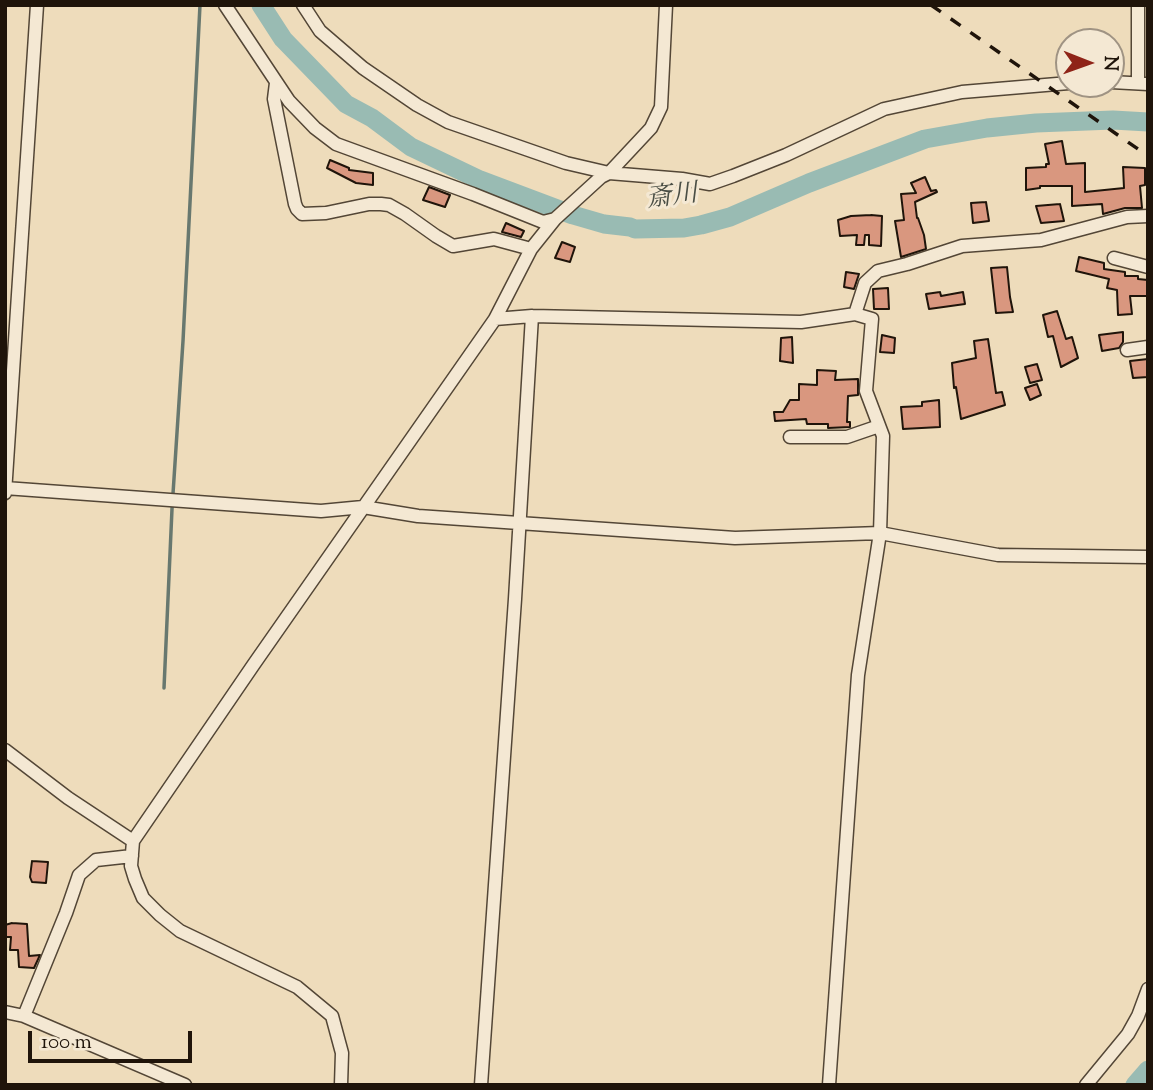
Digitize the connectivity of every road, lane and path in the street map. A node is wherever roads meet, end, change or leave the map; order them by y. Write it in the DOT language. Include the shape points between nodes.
graph roads {
  1 [pos="37,5"];
  2 [pos="225,5"];
  3 [pos="303,5"];
  4 [pos="666,5"];
  5 [pos="1138,5"];
  6 [pos="1125,82"];
  7 [pos="276,83"];
  8 [pos="1143,83"];
  9 [pos="1055,84"];
  10 [pos="605,175"];
  11 [pos="1148,216"];
  12 [pos="555,219"];
  13 [pos="531,248"];
  14 [pos="1114,258"];
  15 [pos="1148,267"];
  16 [pos="855,314"];
  17 [pos="532,316"];
  18 [pos="495,319"];
  19 [pos="1148,347"];
  20 [pos="1127,350"];
  21 [pos="879,426"];
  22 [pos="790,437"];
  23 [pos="5,489"];
  24 [pos="363,508"];
  25 [pos="519,522"];
  26 [pos="880,533"];
  27 [pos="1148,557"];
  28 [pos="5,750"];
  29 [pos="133,841"];
  30 [pos="132,856"];
  31 [pos="1148,989"];
  32 [pos="5,1012"];
  33 [pos="24,1016"];
  34 [pos="185,1085"];
  35 [pos="341,1085"];
  36 [pos="481,1085"];
  37 [pos="829,1085"];
  38 [pos="1086,1085"];
  1 -- 23 [label="street"];
  2 -- 7 [label="street"];
  3 -- 10 [label="street" via="320,31 417,105 448,122"];
  4 -- 10 [label="street" via="661,107 651,128"];
  5 -- 8 [label="street"];
  6 -- 8 [label="street"];
  7 -- 12 [label="street" via="315,128 336,144 543,222"];
  7 -- 13 [label="street" via="292,191 302,214 389,205 453,246 494,239"];
  9 -- 10 [label="street" via="962,92 884,109 710,184"];
  10 -- 12 [label="street"];
  11 -- 16 [label="street" via="1127,217 1041,240 962,246 878,271 864,283"];
  12 -- 13 [label="street"];
  13 -- 18 [label="street"];
  14 -- 15 [label="street"];
  16 -- 17 [label="street" via="801,322"];
  16 -- 21 [label="street" via="872,319 866,391"];
  17 -- 18 [label="street"];
  17 -- 25 [label="street"];
  18 -- 24 [label="street"];
  19 -- 20 [label="street"];
  21 -- 22 [label="street" via="847,437"];
  21 -- 26 [label="street" via="883,436"];
  23 -- 24 [label="street" via="321,511"];
  24 -- 25 [label="street"];
  24 -- 29 [label="street"];
  25 -- 26 [label="street" via="735,538"];
  25 -- 36 [label="street"];
  26 -- 27 [label="street" via="999,555"];
  26 -- 37 [label="street" via="858,675"];
  28 -- 29 [label="street"];
  29 -- 30 [label="street"];
  30 -- 33 [label="street" via="96,860 79,875"];
  30 -- 35 [label="street" via="131,866 143,898 180,931 297,987 332,1016 342,1053"];
  31 -- 38 [label="street" via="1128,1034"];
  32 -- 33 [label="street"];
  33 -- 34 [label="street"];
}
